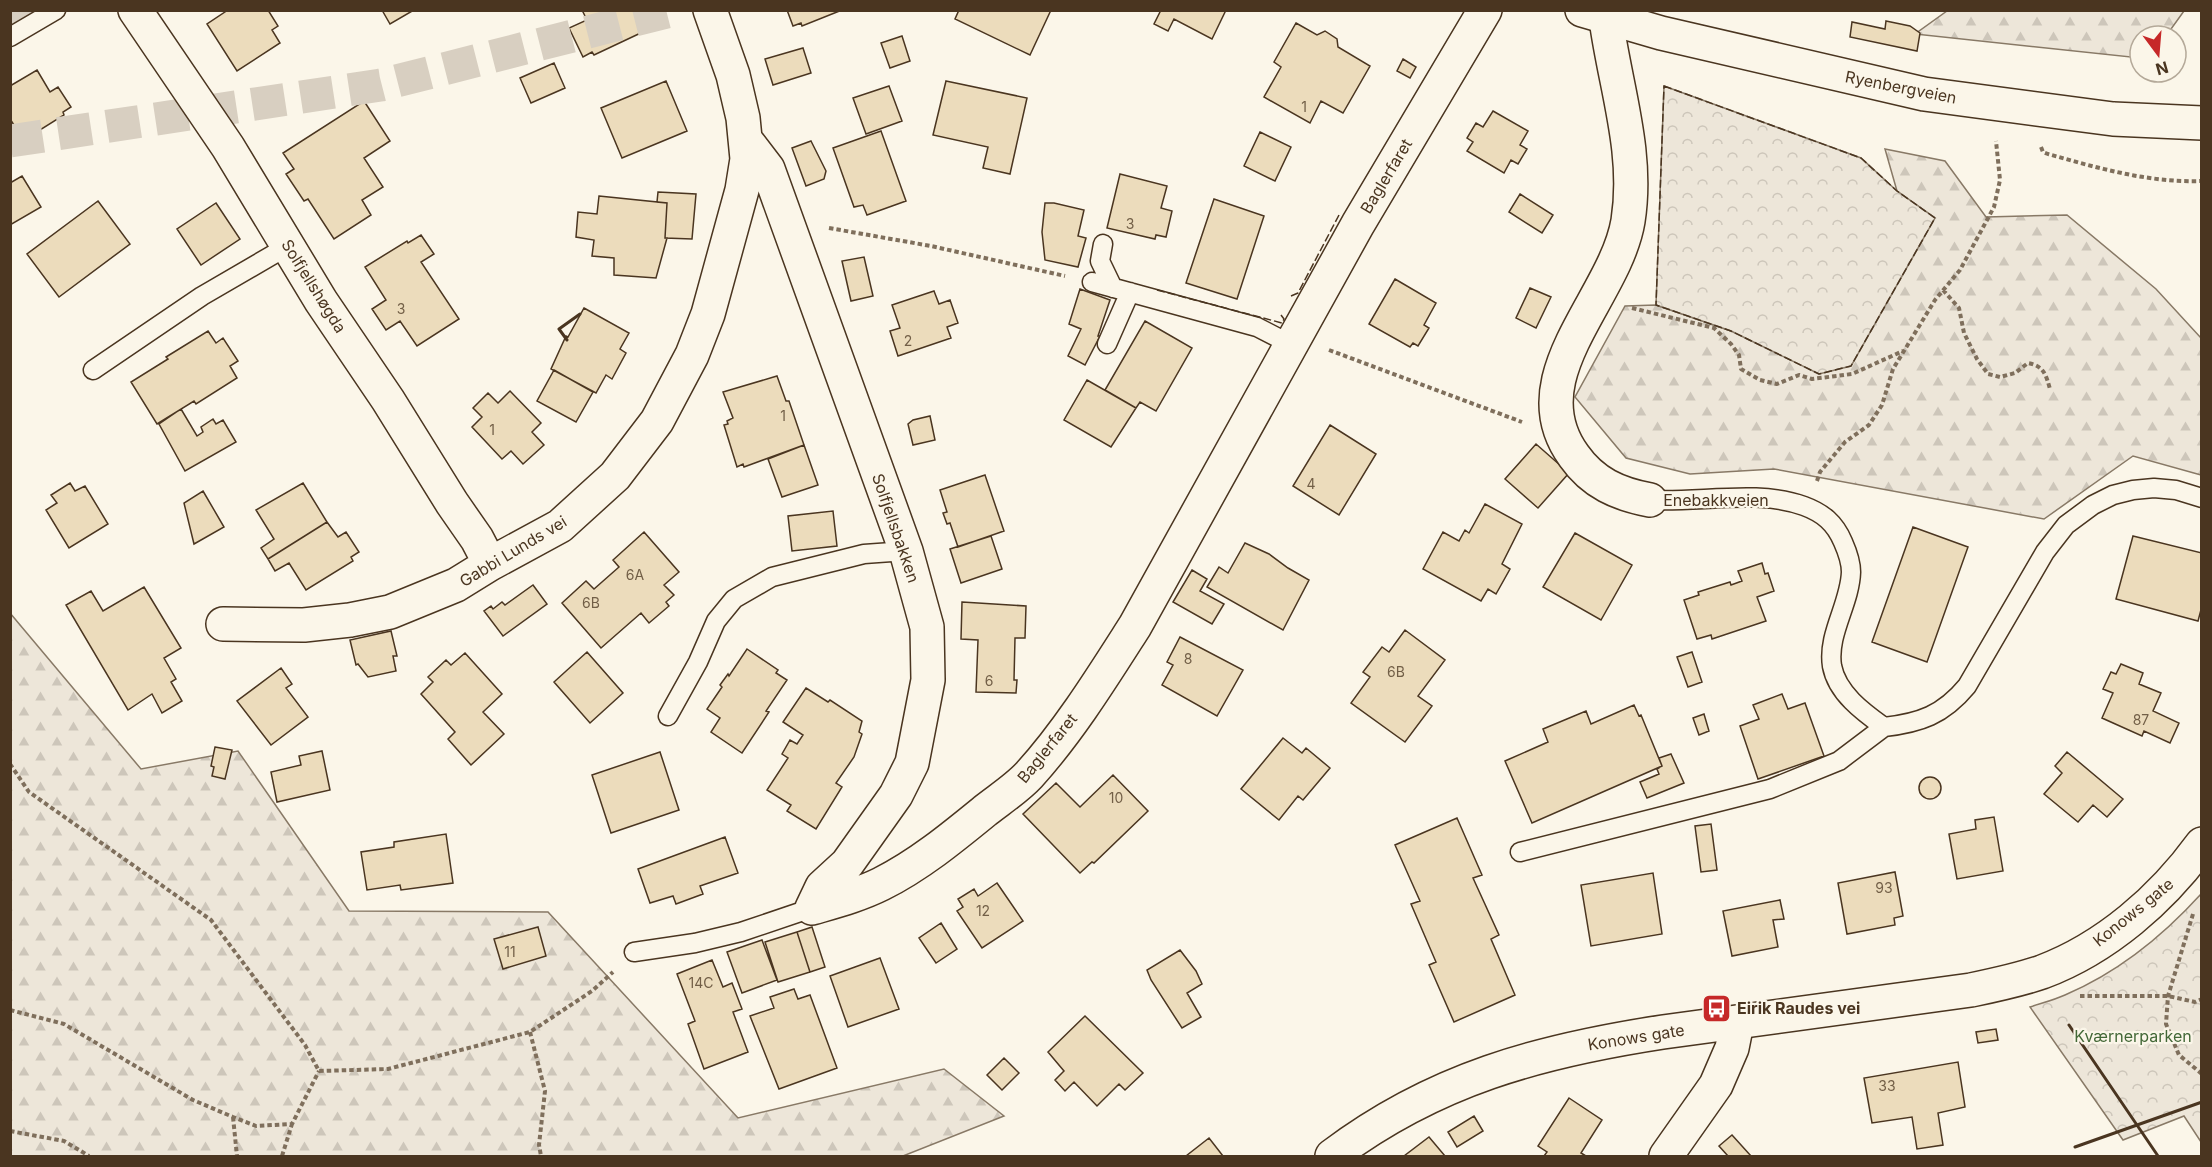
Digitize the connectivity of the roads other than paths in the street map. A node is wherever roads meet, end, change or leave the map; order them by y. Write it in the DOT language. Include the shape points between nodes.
graph roads {
  1 [pos="56,10"];
  2 [pos="135,10"];
  3 [pos="710,10"];
  4 [pos="1485,10"];
  5 [pos="1594,15"];
  6 [pos="10,37"];
  7 [pos="2202,123"];
  8 [pos="745,139"];
  9 [pos="1103,244"];
  10 [pos="288,246"];
  11 [pos="1092,282"];
  12 [pos="1121,290"];
  13 [pos="1107,344"];
  14 [pos="1306,346"];
  15 [pos="93,370"];
  16 [pos="2202,498"];
  17 [pos="1650,500"];
  18 [pos="906,551"];
  19 [pos="490,564"];
  20 [pos="223,624"];
  21 [pos="668,716"];
  22 [pos="1884,727"];
  23 [pos="2202,844"];
  24 [pos="1520,852"];
  25 [pos="812,908"];
  26 [pos="634,952"];
  27 [pos="1737,1023"];
  28 [pos="1332,1156"];
  29 [pos="1666,1156"];
  1 -- 6 [label="lane"];
  2 -- 10 [label="street, Solfjellshøgda" via="228,147"];
  3 -- 8 [label="street, Gabbi Lunds vei" via="734,75"];
  4 -- 14 [label="street, Baglerfaret" via="1358,224"];
  5 -- 7 [label="street, Ryenbergveien" via="1924,94 2113,119"];
  5 -- 17 [label="street, Enebakkveien" via="1614,70 1631,162 1631,188 1627,224 1614,264 1565,357 1557,386 1557,422 1560,434 1583,470 1628,496"];
  8 -- 18 [label="street, Solfjellsbakken" via="768,169"];
  8 -- 19 [label="street, Gabbi Lunds vei" via="747,159 742,190 708,314 693,355 657,421 615,476 560,526"];
  9 -- 12 [label="lane" via="1100,261"];
  10 -- 15 [label="lane" via="202,296"];
  10 -- 19 [label="street, Solfjellshøgda"];
  11 -- 12 [label="lane"];
  12 -- 13 [label="lane"];
  12 -- 14 [label="lane" via="1257,327"];
  14 -- 25 [label="street, Baglerfaret" via="1108,668 1027,776 954,837 913,865 882,884"];
  16 -- 22 [label="lane" via="2176,490 2154,489 2114,495 2093,505 2066,525 2045,552 1967,686 1954,701 1923,719"];
  17 -- 22 [label="lane, Enebakkveien" via="1771,499 1809,508 1833,523 1849,556 1851,571 1831,653 1833,668 1849,699"];
  18 -- 21 [label="lane" via="864,554 772,577 734,598 716,621"];
  18 -- 25 [label="street, Solfjellsbakken" via="927,627 928,680 912,763 896,795 847,864 822,887"];
  19 -- 20 [label="street, Gabbi Lunds vei" via="456,585 390,612 304,625"];
  22 -- 24 [label="lane" via="1839,761 1770,789"];
  23 -- 27 [label="street, Konows gate" via="2163,891 2111,935 2044,971 1971,990"];
  25 -- 26 [label="lane, Baglerfaret" via="729,935"];
  27 -- 28 [label="street, Konows gate" via="1582,1046 1491,1071 1404,1108"];
  27 -- 29 [label="street" via="1732,1048 1716,1085"];
}
